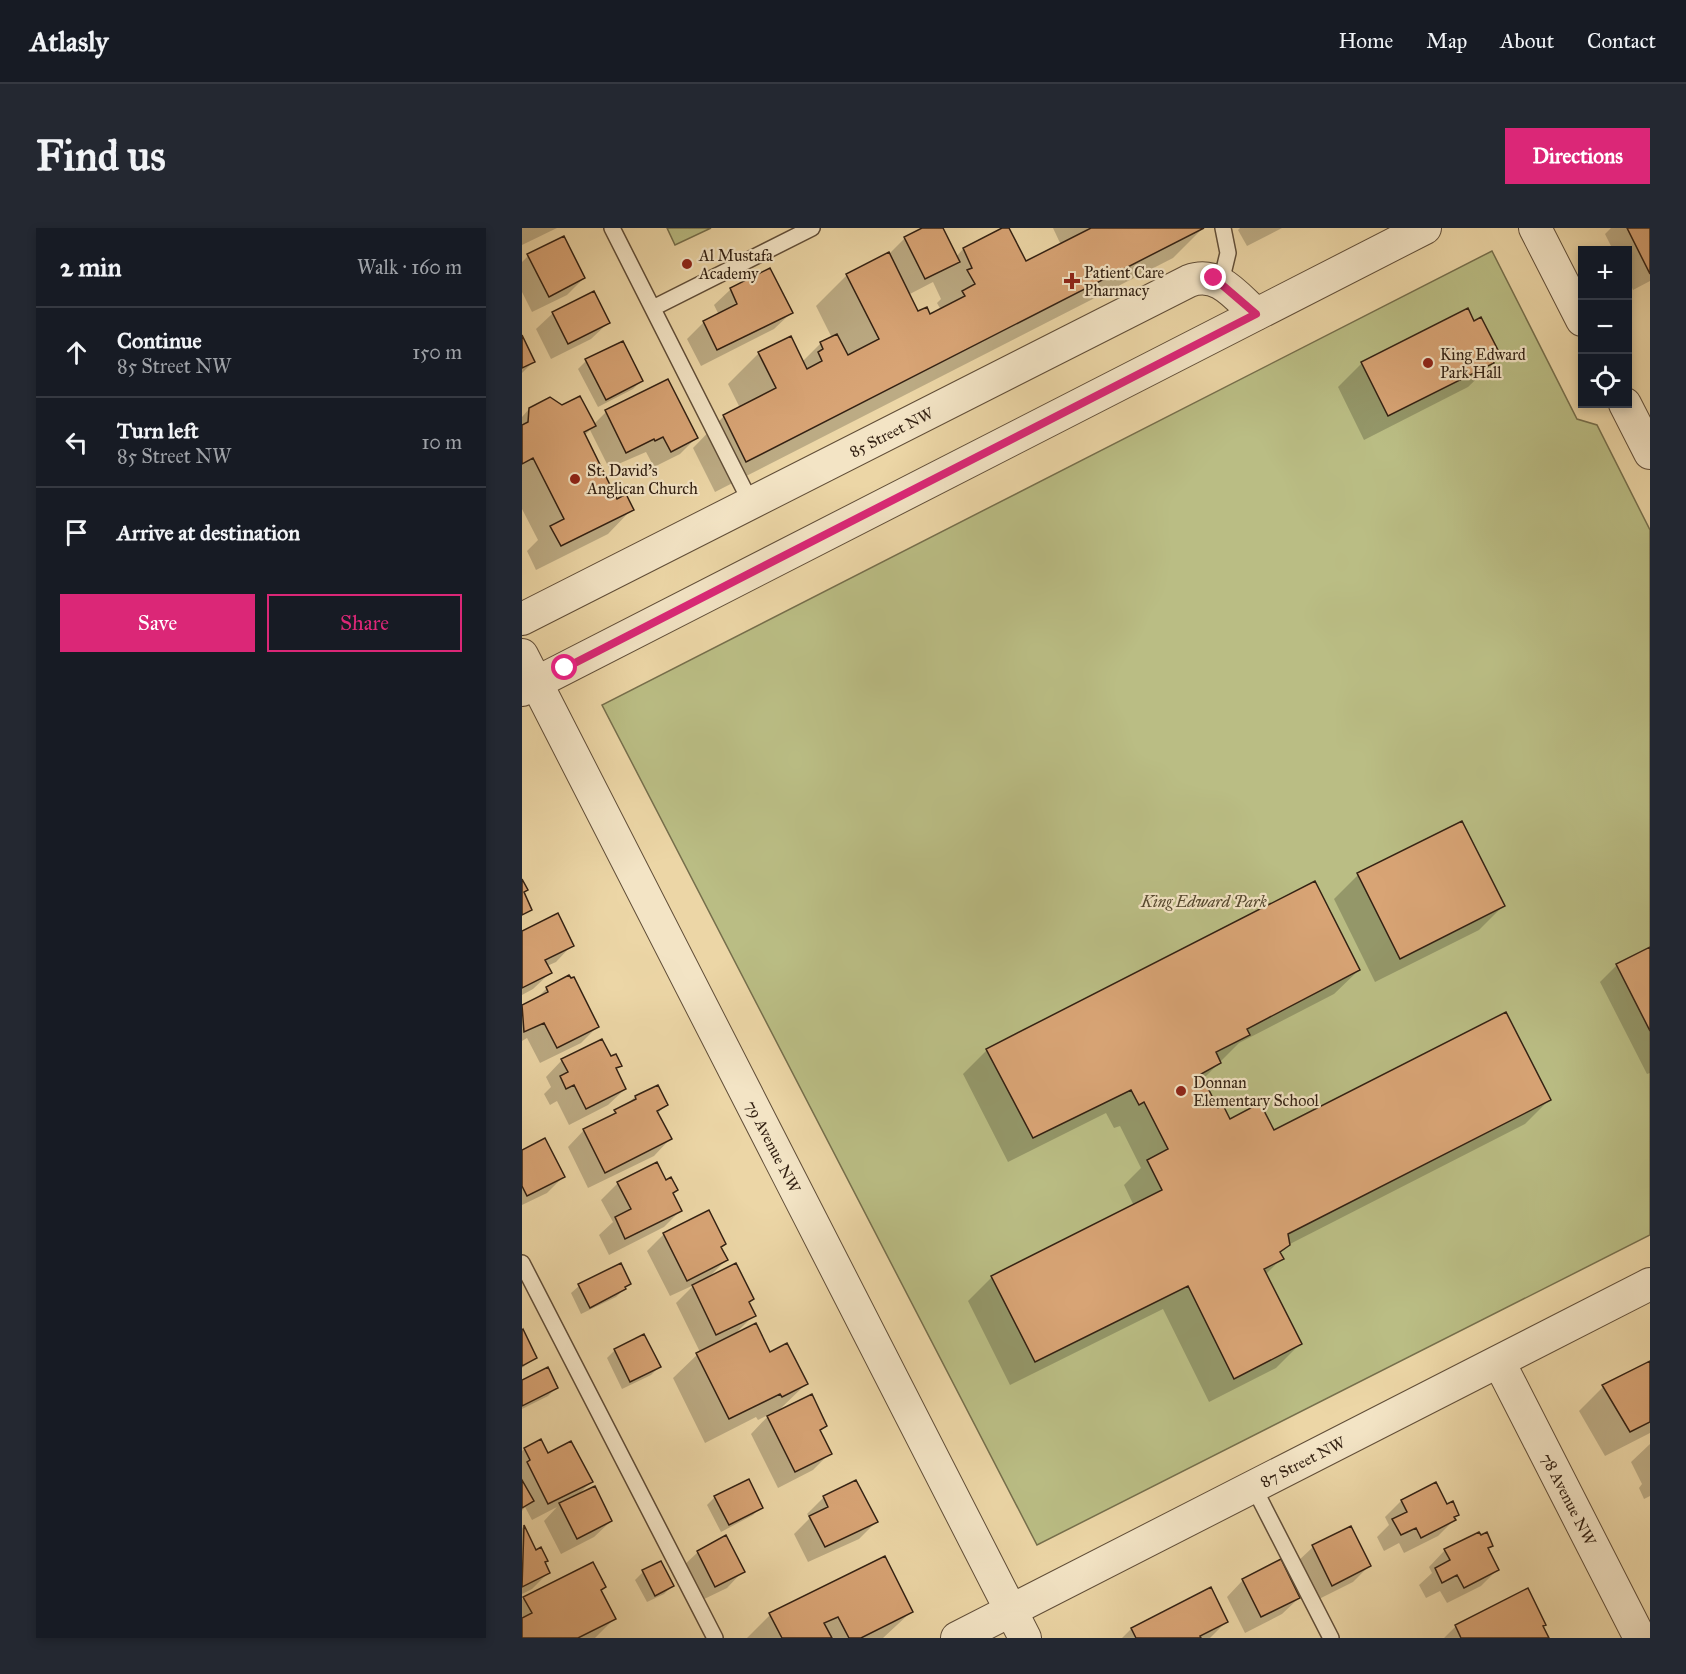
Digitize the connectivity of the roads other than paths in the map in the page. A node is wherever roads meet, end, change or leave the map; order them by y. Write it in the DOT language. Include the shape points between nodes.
graph roads {
  1 [pos="612,228"];
  2 [pos="812,228"];
  3 [pos="1223,228"];
  4 [pos="1425,228"];
  5 [pos="1535,228"];
  6 [pos="1221,282"];
  7 [pos="653,308"];
  8 [pos="1578,312"];
  9 [pos="1256,314"];
  10 [pos="1627,408"];
  11 [pos="1650,453"];
  12 [pos="751,503"];
  13 [pos="522,619"];
  14 [pos="522,656"];
  15 [pos="529,687"];
  16 [pos="522,1263"];
  17 [pos="1650,1284"];
  18 [pos="1499,1362"];
  19 [pos="1253,1486"];
  20 [pos="1011,1610"];
  21 [pos="715,1638"];
  22 [pos="957,1638"];
  23 [pos="1025,1638"];
  24 [pos="1331,1638"];
  25 [pos="1640,1638"];
  1 -- 7 [label="lane"];
  2 -- 7 [label="lane"];
  3 -- 6 [label="lane" via="1228,253"];
  4 -- 9 [label="street"];
  5 -- 8 [label="street"];
  6 -- 9 [label="street"];
  6 -- 12 [label="street, 85 Street NW" via="1206,276 1189,281"];
  7 -- 12 [label="lane"];
  9 -- 15 [label="street"];
  10 -- 11 [label="street"];
  12 -- 13 [label="street, 85 Street NW"];
  14 -- 15 [label="street, 79 Avenue NW"];
  15 -- 20 [label="street, 79 Avenue NW"];
  16 -- 21 [label="lane"];
  17 -- 18 [label="street, 87 Street NW"];
  18 -- 19 [label="street, 87 Street NW"];
  18 -- 25 [label="street, 78 Avenue NW"];
  19 -- 20 [label="street, 87 Street NW"];
  19 -- 24 [label="lane"];
  20 -- 22 [label="street, 87 Street NW"];
  20 -- 23 [label="street, 79 Avenue NW"];
}
